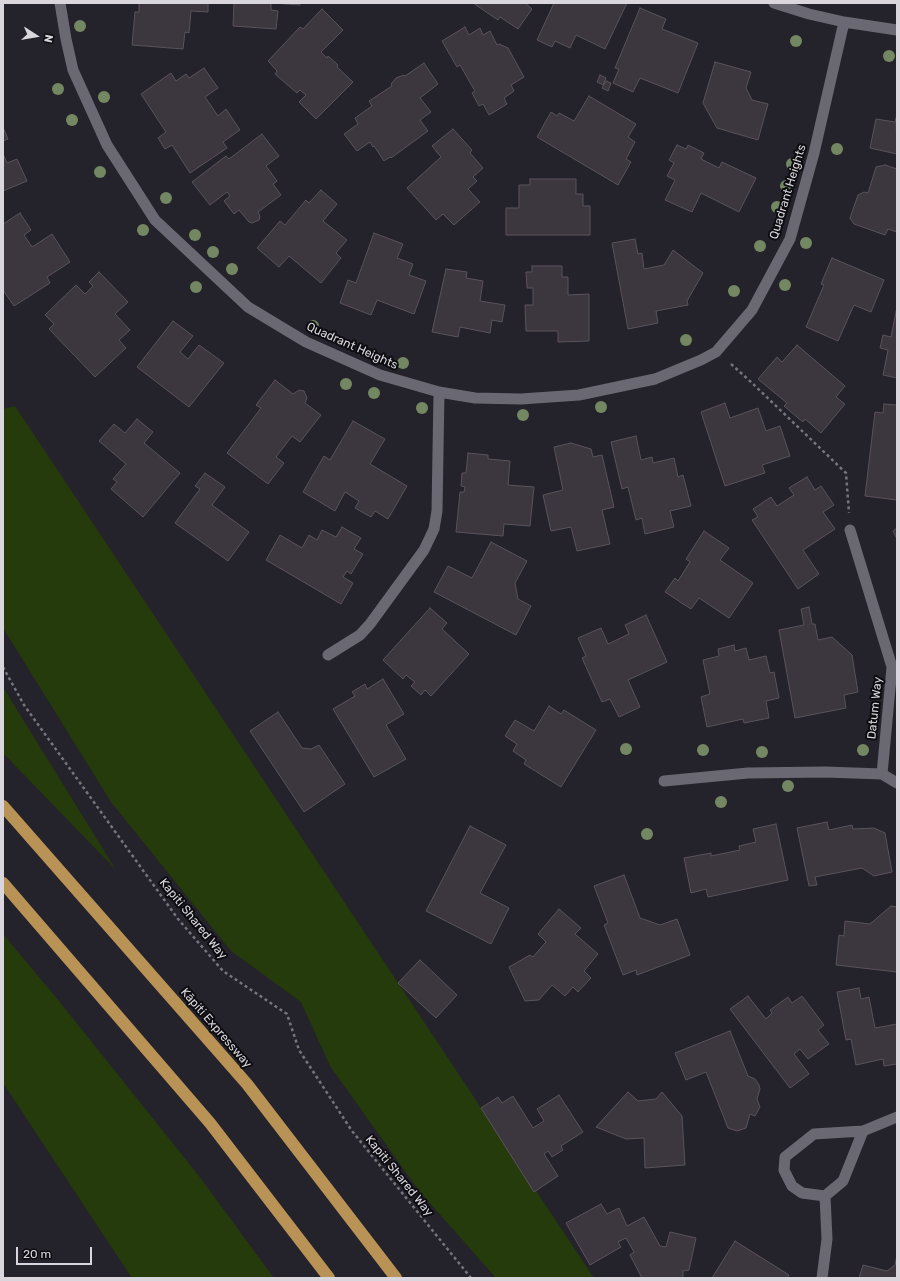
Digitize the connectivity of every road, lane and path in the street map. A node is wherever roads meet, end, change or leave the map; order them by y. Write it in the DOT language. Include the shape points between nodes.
graph roads {
  1 [pos="60,3"];
  2 [pos="774,3"];
  3 [pos="844,22"];
  4 [pos="897,30"];
  5 [pos="716,352"];
  6 [pos="439,392"];
  7 [pos="850,530"];
  8 [pos="328,655"];
  9 [pos="3,667"];
  10 [pos="882,774"];
  11 [pos="664,781"];
  12 [pos="897,783"];
  13 [pos="3,806"];
  14 [pos="3,883"];
  15 [pos="897,1117"];
  16 [pos="863,1131"];
  17 [pos="825,1196"];
  18 [pos="329,1278"];
  19 [pos="396,1278"];
  20 [pos="471,1278"];
  21 [pos="822,1278"];
  1 -- 6 [label="street, Quadrant Heights" via="73,70 87,102 107,145 155,220 248,307 306,342 380,375"];
  2 -- 3 [label="street"];
  3 -- 4 [label="street"];
  3 -- 5 [label="street, Quadrant Heights" via="814,153 790,239 752,310"];
  5 -- 6 [label="street, Quadrant Heights" via="655,379 579,395 521,399 475,398"];
  5 -- 7 [label="path" via="751,382 846,474"];
  6 -- 8 [label="street" via="437,511 434,529 424,550 370,624 360,635"];
  7 -- 10 [label="street, Datum Way" via="892,667"];
  9 -- 20 [label="path, Kapiti Shared Way" via="24,705 178,919 223,971 288,1014 299,1050 352,1131"];
  10 -- 11 [label="street" via="748,773"];
  10 -- 12 [label="street"];
  13 -- 19 [label="highway, Kāpiti Expressway" via="247,1084"];
  14 -- 18 [label="highway" via="210,1123"];
  15 -- 16 [label="street"];
  16 -- 17 [label="street" via="843,1181"];
  16 -- 17 [label="street" via="814,1134 785,1157 784,1170 792,1186 802,1193"];
  17 -- 21 [label="street" via="827,1239"];
}
